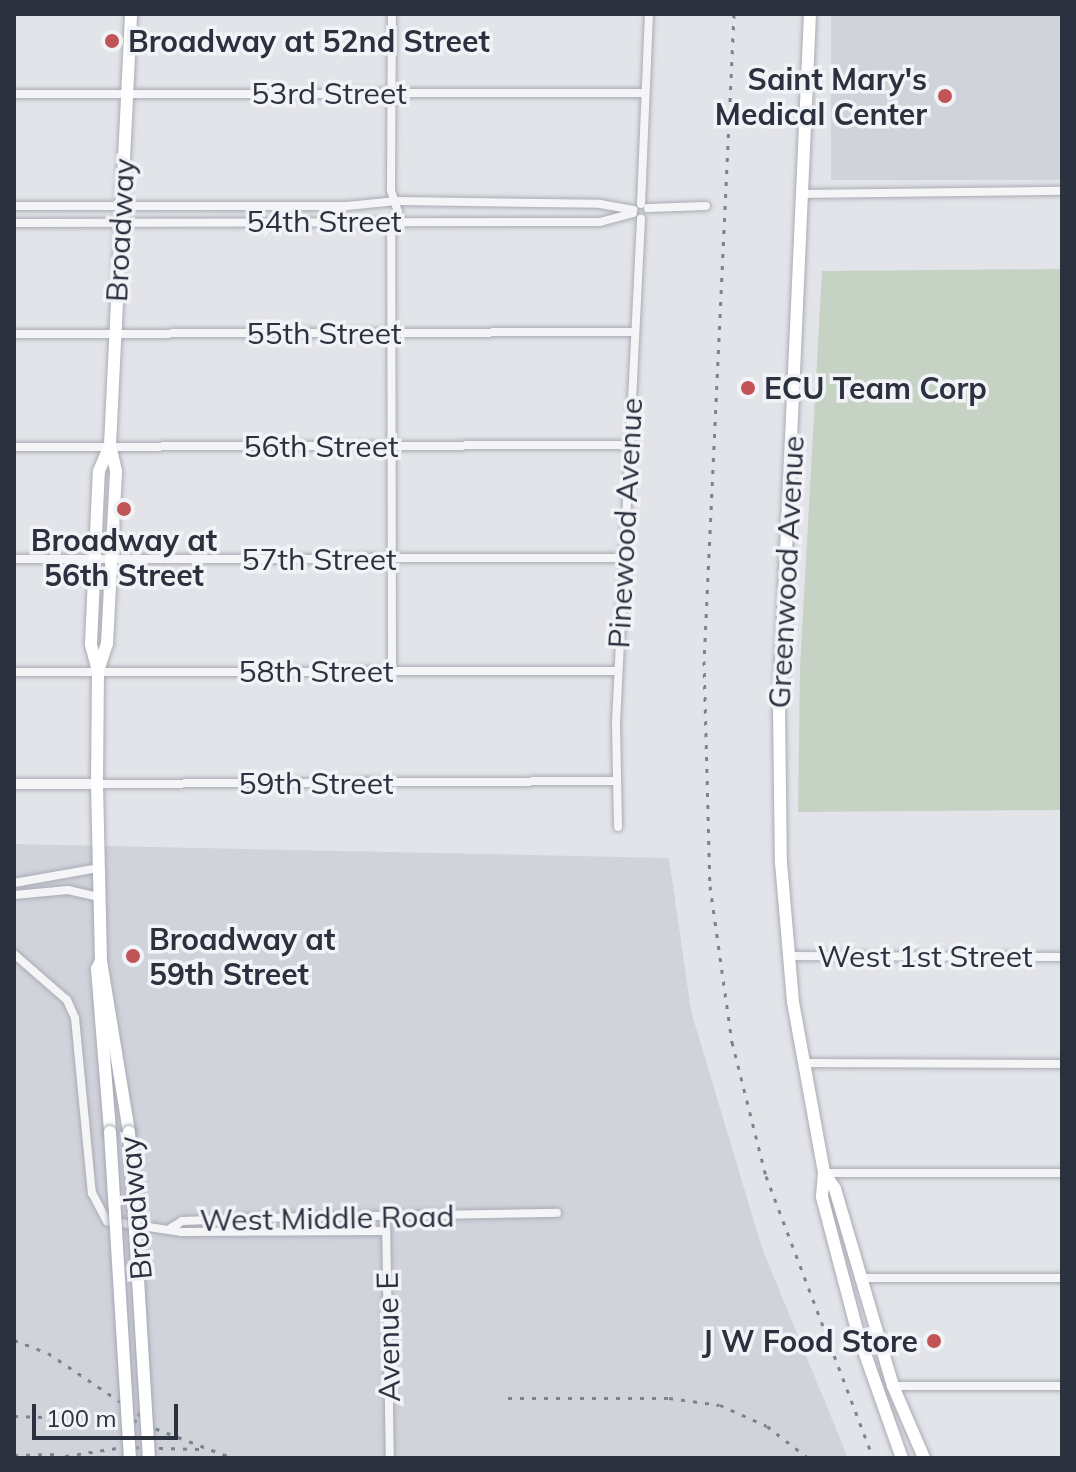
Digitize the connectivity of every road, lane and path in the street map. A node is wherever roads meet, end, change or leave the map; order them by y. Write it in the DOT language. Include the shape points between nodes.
graph roads {
  1 [pos="131,14"];
  2 [pos="392,14"];
  3 [pos="649,14"];
  4 [pos="810,14"];
  5 [pos="127,92"];
  6 [pos="645,93"];
  7 [pos="14,94"];
  8 [pos="392,94"];
  9 [pos="1062,191"];
  10 [pos="803,194"];
  11 [pos="395,198"];
  12 [pos="384,202"];
  13 [pos="14,206"];
  14 [pos="121,206"];
  15 [pos="706,206"];
  16 [pos="639,209"];
  17 [pos="120,222"];
  18 [pos="14,223"];
  19 [pos="384,224"];
  20 [pos="398,224"];
  21 [pos="392,233"];
  22 [pos="634,332"];
  23 [pos="115,333"];
  24 [pos="392,333"];
  25 [pos="14,334"];
  26 [pos="110,445"];
  27 [pos="629,445"];
  28 [pos="14,447"];
  29 [pos="392,447"];
  30 [pos="95,557"];
  31 [pos="111,558"];
  32 [pos="624,558"];
  33 [pos="14,559"];
  34 [pos="392,559"];
  35 [pos="98,671"];
  36 [pos="618,671"];
  37 [pos="14,672"];
  38 [pos="392,672"];
  39 [pos="617,781"];
  40 [pos="14,784"];
  41 [pos="97,784"];
  42 [pos="618,827"];
  43 [pos="98,868"];
  44 [pos="14,883"];
  45 [pos="14,895"];
  46 [pos="99,897"];
  47 [pos="14,954"];
  48 [pos="788,956"];
  49 [pos="1062,957"];
  50 [pos="101,961"];
  51 [pos="802,1063"];
  52 [pos="1062,1064"];
  53 [pos="824,1173"];
  54 [pos="1062,1173"];
  55 [pos="557,1213"];
  56 [pos="386,1216"];
  57 [pos="171,1228"];
  58 [pos="386,1231"];
  59 [pos="858,1278"];
  60 [pos="1062,1278"];
  61 [pos="893,1386"];
  62 [pos="1062,1386"];
  63 [pos="130,1458"];
  64 [pos="149,1458"];
  65 [pos="390,1458"];
  66 [pos="902,1458"];
  67 [pos="924,1458"];
  1 -- 5 [label="main road, Broadway"];
  2 -- 8 [label="street"];
  3 -- 6 [label="street"];
  4 -- 10 [label="main road, Greenwood Avenue"];
  5 -- 7 [label="street, 53rd Street"];
  5 -- 8 [label="street, 53rd Street"];
  5 -- 14 [label="main road, Broadway"];
  6 -- 8 [label="street, 53rd Street"];
  6 -- 16 [label="street"];
  8 -- 11 [label="street"];
  9 -- 10 [label="street"];
  10 -- 48 [label="main road, Greenwood Avenue" via="779,708"];
  11 -- 12 [label="street"];
  11 -- 16 [label="street, 54th Street"];
  11 -- 20 [label="street"];
  12 -- 14 [label="street, 54th Street"];
  12 -- 19 [label="street"];
  13 -- 14 [label="street, 54th Street"];
  14 -- 17 [label="main road, Broadway"];
  15 -- 16 [label="street, 54th Street"];
  16 -- 20 [label="street, 54th Street" via="600,222"];
  16 -- 22 [label="street, Pinewood Avenue"];
  17 -- 18 [label="street, 54th Street"];
  17 -- 19 [label="street, 54th Street"];
  17 -- 23 [label="main road, Broadway"];
  19 -- 20 [label="street, 54th Street"];
  19 -- 21 [label="street"];
  20 -- 21 [label="street"];
  21 -- 24 [label="street"];
  22 -- 24 [label="street, 55th Street"];
  22 -- 27 [label="street, Pinewood Avenue"];
  23 -- 24 [label="street, 55th Street"];
  23 -- 25 [label="street, 55th Street"];
  23 -- 26 [label="main road, Broadway"];
  24 -- 29 [label="street"];
  26 -- 28 [label="street, 56th Street"];
  26 -- 29 [label="street, 56th Street"];
  26 -- 30 [label="main road, Broadway" via="99,471"];
  26 -- 31 [label="main road, Broadway" via="116,471"];
  27 -- 29 [label="street, 56th Street"];
  27 -- 32 [label="street, Pinewood Avenue"];
  29 -- 34 [label="street"];
  30 -- 31 [label="street, 57th Street"];
  30 -- 33 [label="street, 57th Street"];
  30 -- 35 [label="main road, Broadway" via="91,644"];
  31 -- 34 [label="street, 57th Street"];
  31 -- 35 [label="main road, Broadway" via="107,644"];
  32 -- 34 [label="street, 57th Street"];
  32 -- 36 [label="street, Pinewood Avenue"];
  34 -- 38 [label="street"];
  35 -- 37 [label="street, 58th Street"];
  35 -- 38 [label="street, 58th Street"];
  35 -- 41 [label="main road, Broadway"];
  36 -- 38 [label="street, 58th Street"];
  36 -- 39 [label="street, Pinewood Avenue"];
  39 -- 41 [label="street, 59th Street"];
  39 -- 42 [label="street, Pinewood Avenue"];
  40 -- 41 [label="street, 59th Street"];
  41 -- 43 [label="main road, Broadway"];
  43 -- 44 [label="street"];
  43 -- 46 [label="main road, Broadway"];
  45 -- 46 [label="street" via="68,890"];
  46 -- 50 [label="main road, Broadway"];
  47 -- 57 [label="street" via="67,1000 75,1018 94,1205 107,1221 123,1227"];
  48 -- 49 [label="street, West 1st Street"];
  48 -- 51 [label="main road, Greenwood Avenue"];
  50 -- 63 [label="main road, Broadway, bridge" via="97,969"];
  50 -- 64 [label="main road, Broadway, bridge" via="129,1132"];
  51 -- 52 [label="street"];
  51 -- 53 [label="main road, Greenwood Avenue"];
  53 -- 54 [label="street"];
  53 -- 59 [label="main road" via="835,1189"];
  53 -- 66 [label="main road" via="822,1197 849,1303"];
  55 -- 56 [label="street, West Middle Road"];
  56 -- 57 [label="street, West Middle Road" via="182,1221"];
  56 -- 58 [label="street, Avenue E"];
  57 -- 58 [label="street, West Middle Road"];
  58 -- 65 [label="street, Avenue E"];
  59 -- 60 [label="street"];
  59 -- 61 [label="main road"];
  61 -- 62 [label="street"];
  61 -- 67 [label="main road"];
}
